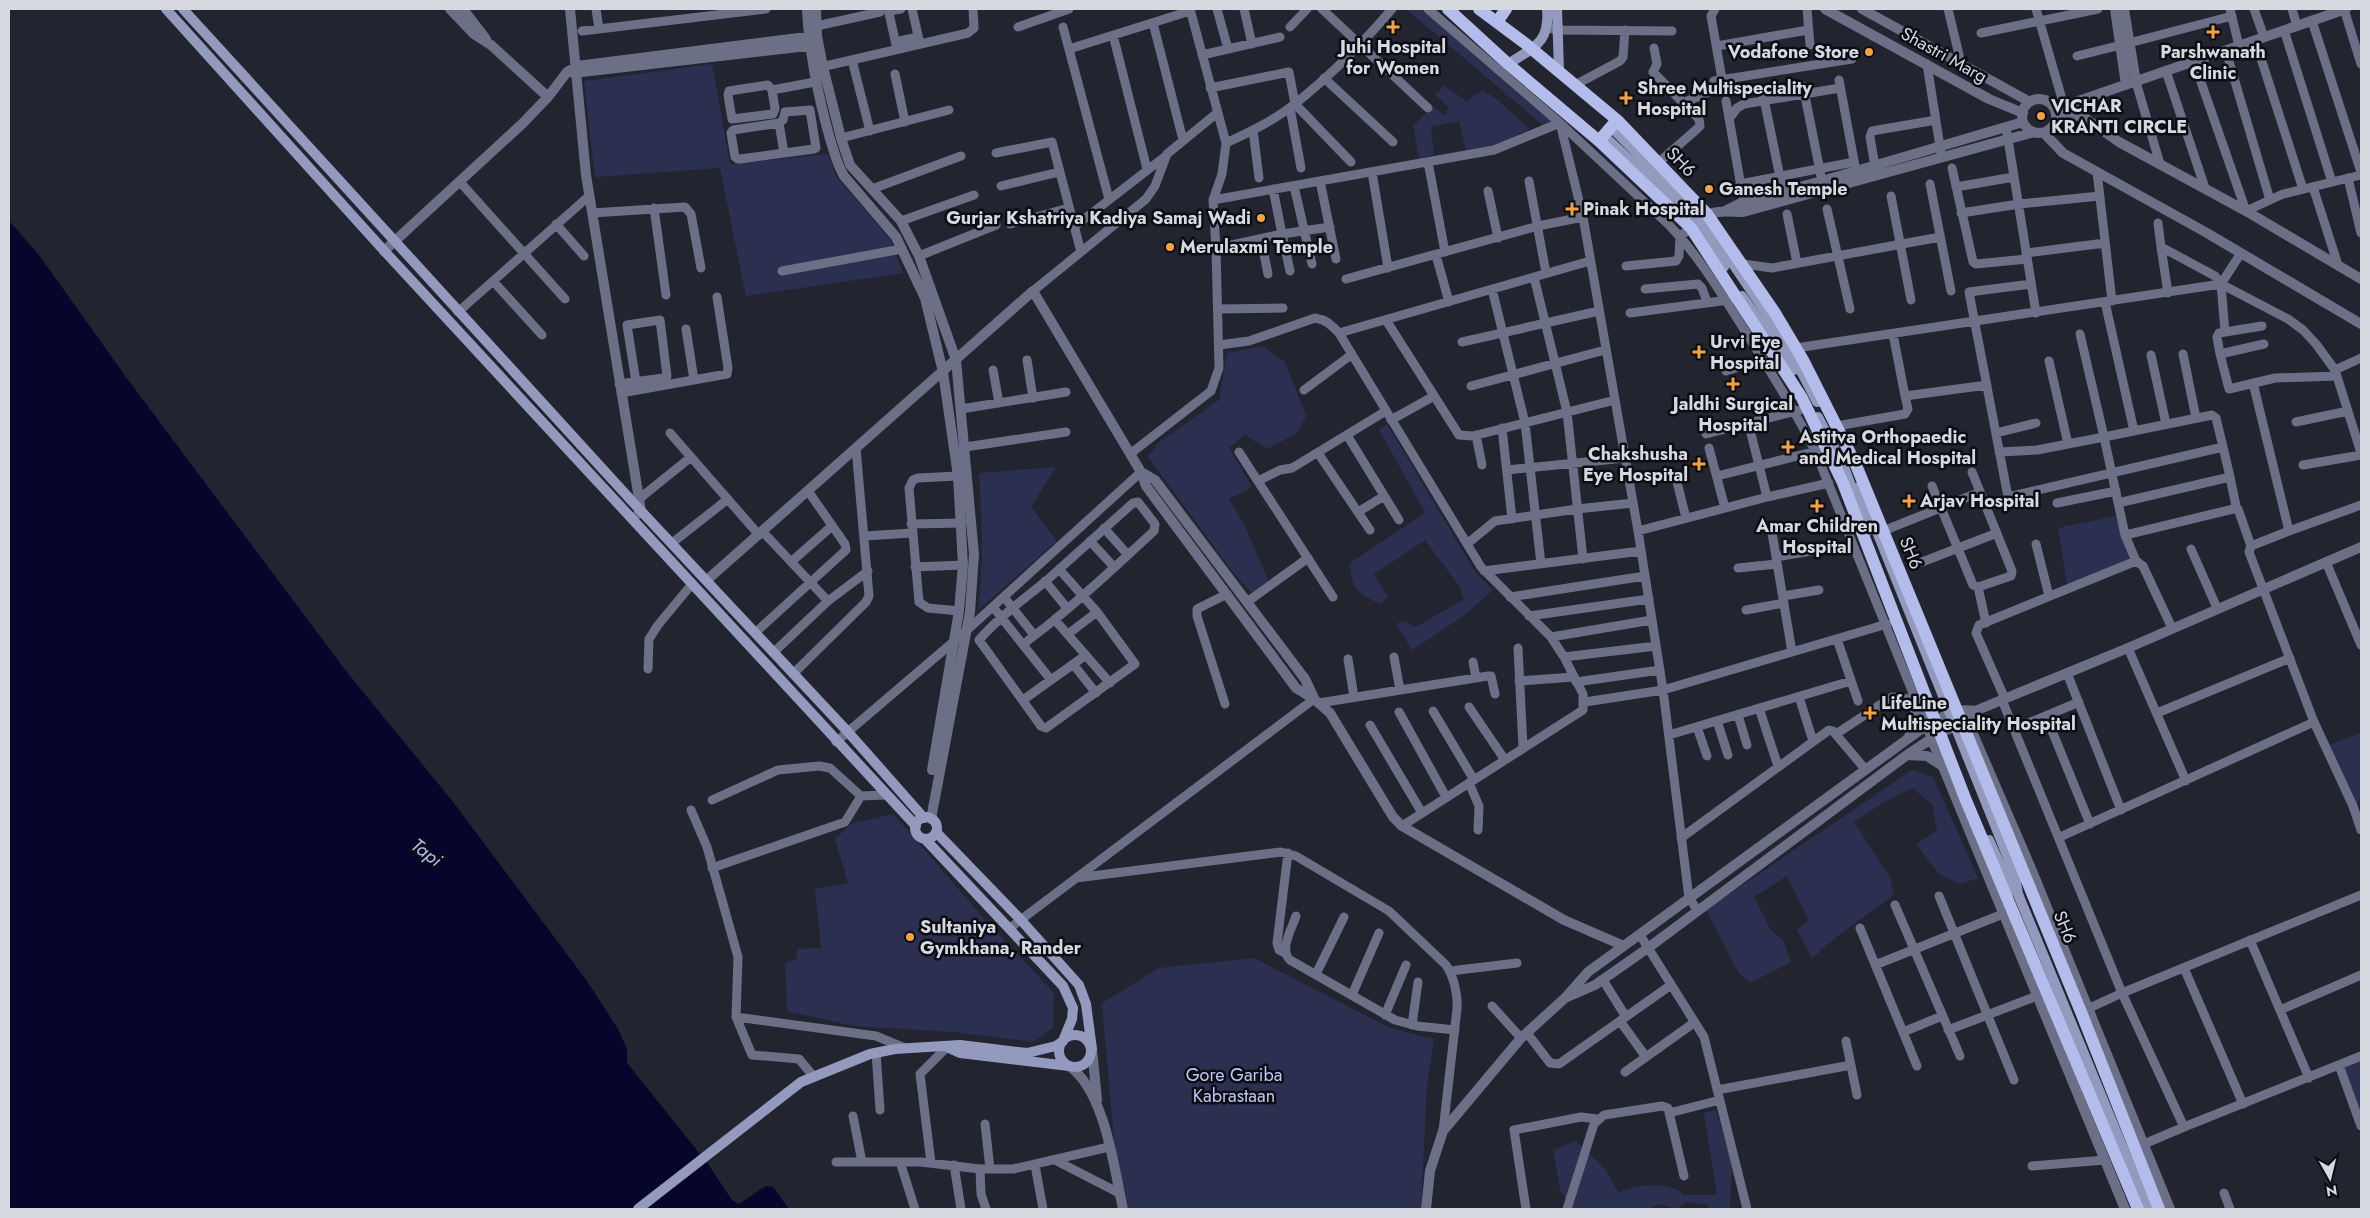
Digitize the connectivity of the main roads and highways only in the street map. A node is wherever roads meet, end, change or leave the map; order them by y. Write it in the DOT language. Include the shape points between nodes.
graph roads {
  1 [pos="166,9"];
  2 [pos="183,9"];
  3 [pos="1448,9"];
  4 [pos="1479,9"];
  5 [pos="1506,9"];
  6 [pos="1547,9"];
  7 [pos="1557,9"];
  8 [pos="1497,22"];
  9 [pos="1553,29"];
  10 [pos="1532,48"];
  11 [pos="1503,67"];
  12 [pos="1559,71"];
  13 [pos="1608,131"];
  14 [pos="1699,221"];
  15 [pos="1950,721"];
  16 [pos="928,818"];
  17 [pos="916,826"];
  18 [pos="936,832"];
  19 [pos="925,839"];
  20 [pos="1063,1040"];
  21 [pos="947,1047"];
  22 [pos="1092,1049"];
  23 [pos="1069,1066"];
  24 [pos="638,1209"];
  25 [pos="2138,1209"];
  26 [pos="2148,1209"];
  27 [pos="2159,1209"];
  1 -- 17 [label="main road" via="384,251"];
  2 -- 16 [label="main road" via="641,511"];
  3 -- 11 [label="main road"];
  4 -- 8 [label="main road, SH6"];
  5 -- 8 [label="main road"];
  6 -- 9 [label="main road"];
  7 -- 9 [label="main road"];
  8 -- 10 [label="main road, SH6"];
  9 -- 10 [label="main road"];
  9 -- 12 [label="main road"];
  10 -- 11 [label="main road"];
  10 -- 12 [label="main road, SH6"];
  11 -- 13 [label="main road" via="1564,120"];
  12 -- 13 [label="main road, SH6" via="1575,85"];
  13 -- 14 [label="main road"];
  13 -- 14 [label="main road, SH6" via="1664,202"];
  13 -- 14 [label="main road, SH6" via="1658,163"];
  14 -- 15 [label="main road, SH6" via="1732,299 1843,483"];
  14 -- 15 [label="main road" via="1787,344 1848,461"];
  14 -- 15 [label="main road, SH6" via="1743,264 1796,348 1854,458"];
  15 -- 25 [label="main road, SH6"];
  15 -- 26 [label="main road"];
  15 -- 27 [label="main road, SH6" via="2085,1010"];
  16 -- 17 [label="main road" via="919,820"];
  16 -- 18 [label="main road" via="936,826"];
  17 -- 19 [label="main road" via="918,836"];
  18 -- 19 [label="main road" via="932,838"];
  18 -- 22 [label="main road" via="1079,985 1086,1004"];
  19 -- 20 [label="main road" via="1063,986 1073,1008"];
  20 -- 21 [label="main road" via="1047,1050 1027,1053 960,1045"];
  20 -- 22 [label="main road" via="1072,1035 1082,1036"];
  20 -- 23 [label="main road" via="1059,1055"];
  21 -- 23 [label="main road" via="960,1054"];
  21 -- 24 [label="main road" via="876,1052 801,1082"];
  22 -- 23 [label="main road" via="1090,1059 1083,1066"];
}
